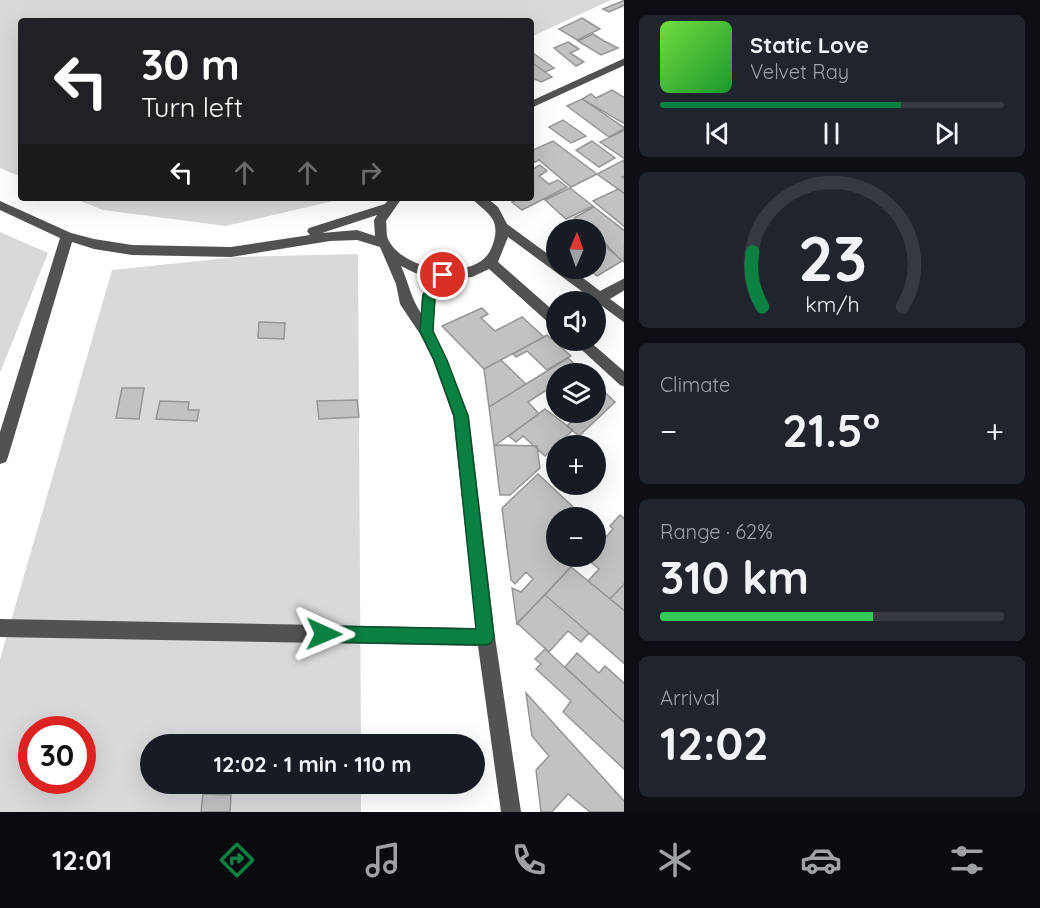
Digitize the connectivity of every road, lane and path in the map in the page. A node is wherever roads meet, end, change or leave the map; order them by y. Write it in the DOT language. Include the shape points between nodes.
graph roads {
  1 [pos="624,61"];
  2 [pos="534,104"];
  3 [pos="392,201"];
  4 [pos="483,201"];
  5 [pos="0,205"];
  6 [pos="384,208"];
  7 [pos="503,227"];
  8 [pos="67,236"];
  9 [pos="267,245"];
  10 [pos="385,247"];
  11 [pos="546,259"];
  12 [pos="491,263"];
  13 [pos="441,276"];
  14 [pos="575,279"];
  15 [pos="624,283"];
  16 [pos="591,291"];
  17 [pos="606,294"];
  18 [pos="606,303"];
  19 [pos="546,312"];
  20 [pos="624,318"];
  21 [pos="426,331"];
  22 [pos="590,351"];
  23 [pos="624,381"];
  24 [pos="0,457"];
  25 [pos="0,628"];
  26 [pos="486,637"];
  27 [pos="511,812"];
  1 -- 2 [label="street"];
  3 -- 6 [label="street"];
  4 -- 7 [label="street"];
  5 -- 8 [label="street"];
  6 -- 9 [label="street"];
  6 -- 10 [label="street" via="378,225"];
  7 -- 11 [label="street"];
  7 -- 12 [label="street" via="501,249"];
  8 -- 9 [label="street" via="132,250 231,252"];
  8 -- 24 [label="street"];
  9 -- 10 [label="street" via="357,235"];
  10 -- 13 [label="street" via="415,268"];
  10 -- 21 [label="street" via="407,304"];
  12 -- 13 [label="street" via="463,274"];
  12 -- 19 [label="street"];
  13 -- 21 [label="street" via="429,295"];
  14 -- 16 [label="street"];
  15 -- 17 [label="street"];
  18 -- 20 [label="street"];
  21 -- 26 [label="street" via="461,416"];
  22 -- 23 [label="street"];
  25 -- 26 [label="street"];
  26 -- 27 [label="street"];
}
